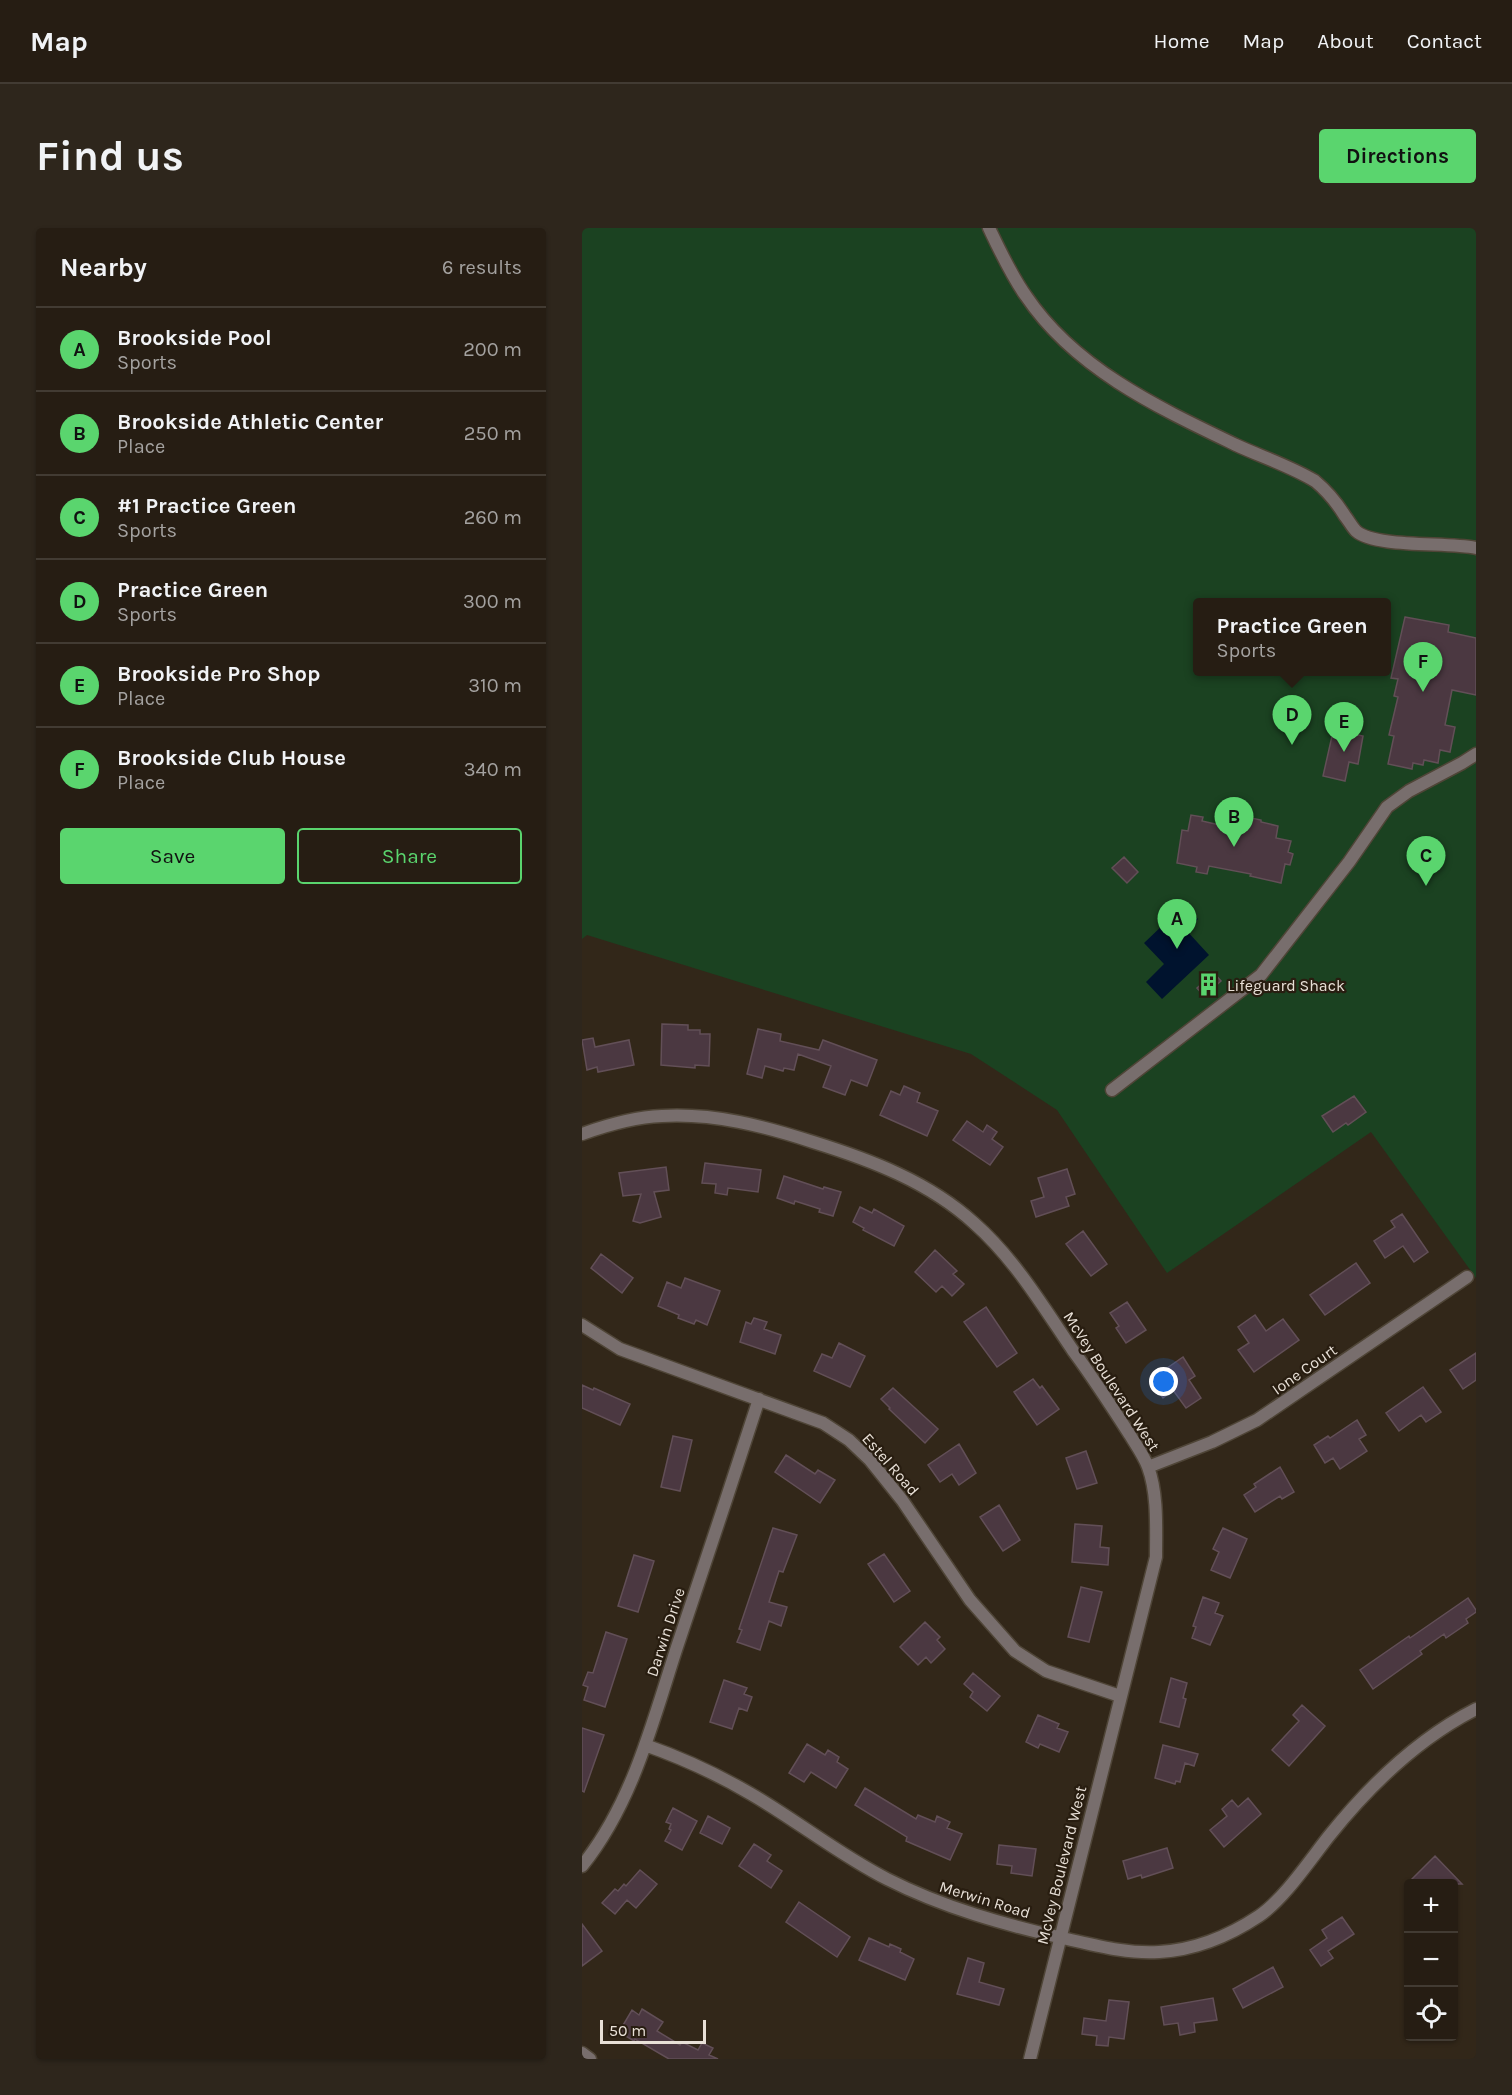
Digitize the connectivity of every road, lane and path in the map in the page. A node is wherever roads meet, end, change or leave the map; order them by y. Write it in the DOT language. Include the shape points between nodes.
graph roads {
  1 [pos="989,228"];
  2 [pos="1476,548"];
  3 [pos="1476,754"];
  4 [pos="1112,1090"];
  5 [pos="582,1134"];
  6 [pos="1467,1277"];
  7 [pos="582,1325"];
  8 [pos="759,1399"];
  9 [pos="1148,1467"];
  10 [pos="1120,1696"];
  11 [pos="1476,1709"];
  12 [pos="645,1745"];
  13 [pos="582,1866"];
  14 [pos="1060,1938"];
  15 [pos="582,2053"];
  16 [pos="590,2059"];
  17 [pos="1030,2059"];
  1 -- 2 [label="street" via="1039,313 1084,357 1116,381 1206,430 1311,479 1328,493 1362,535 1389,542"];
  3 -- 4 [label="street" via="1408,791 1385,809 1349,862 1256,980"];
  5 -- 9 [label="street, McVey Boulevard West" via="661,1116 725,1119 770,1128 852,1154 908,1178 944,1199 998,1247 1026,1282 1114,1409"];
  6 -- 9 [label="street, Ione Court" via="1257,1420"];
  7 -- 8 [label="street, Estel Road" via="620,1349"];
  8 -- 10 [label="street, Estel Road" via="823,1423 870,1460 970,1600 1015,1651 1046,1671"];
  8 -- 12 [label="street, Darwin Drive"];
  9 -- 10 [label="street, McVey Boulevard West" via="1154,1490 1156,1557"];
  10 -- 14 [label="street, McVey Boulevard West"];
  11 -- 14 [label="street, Merwin Road" via="1420,1744 1373,1787 1264,1913 1243,1926 1221,1938 1160,1952 1127,1951"];
  12 -- 13 [label="street, Darwin Drive" via="615,1819"];
  12 -- 14 [label="street, Merwin Road" via="712,1772 885,1878 930,1899"];
  14 -- 17 [label="street, McVey Boulevard West"];
  15 -- 16 [label="street"];
}
